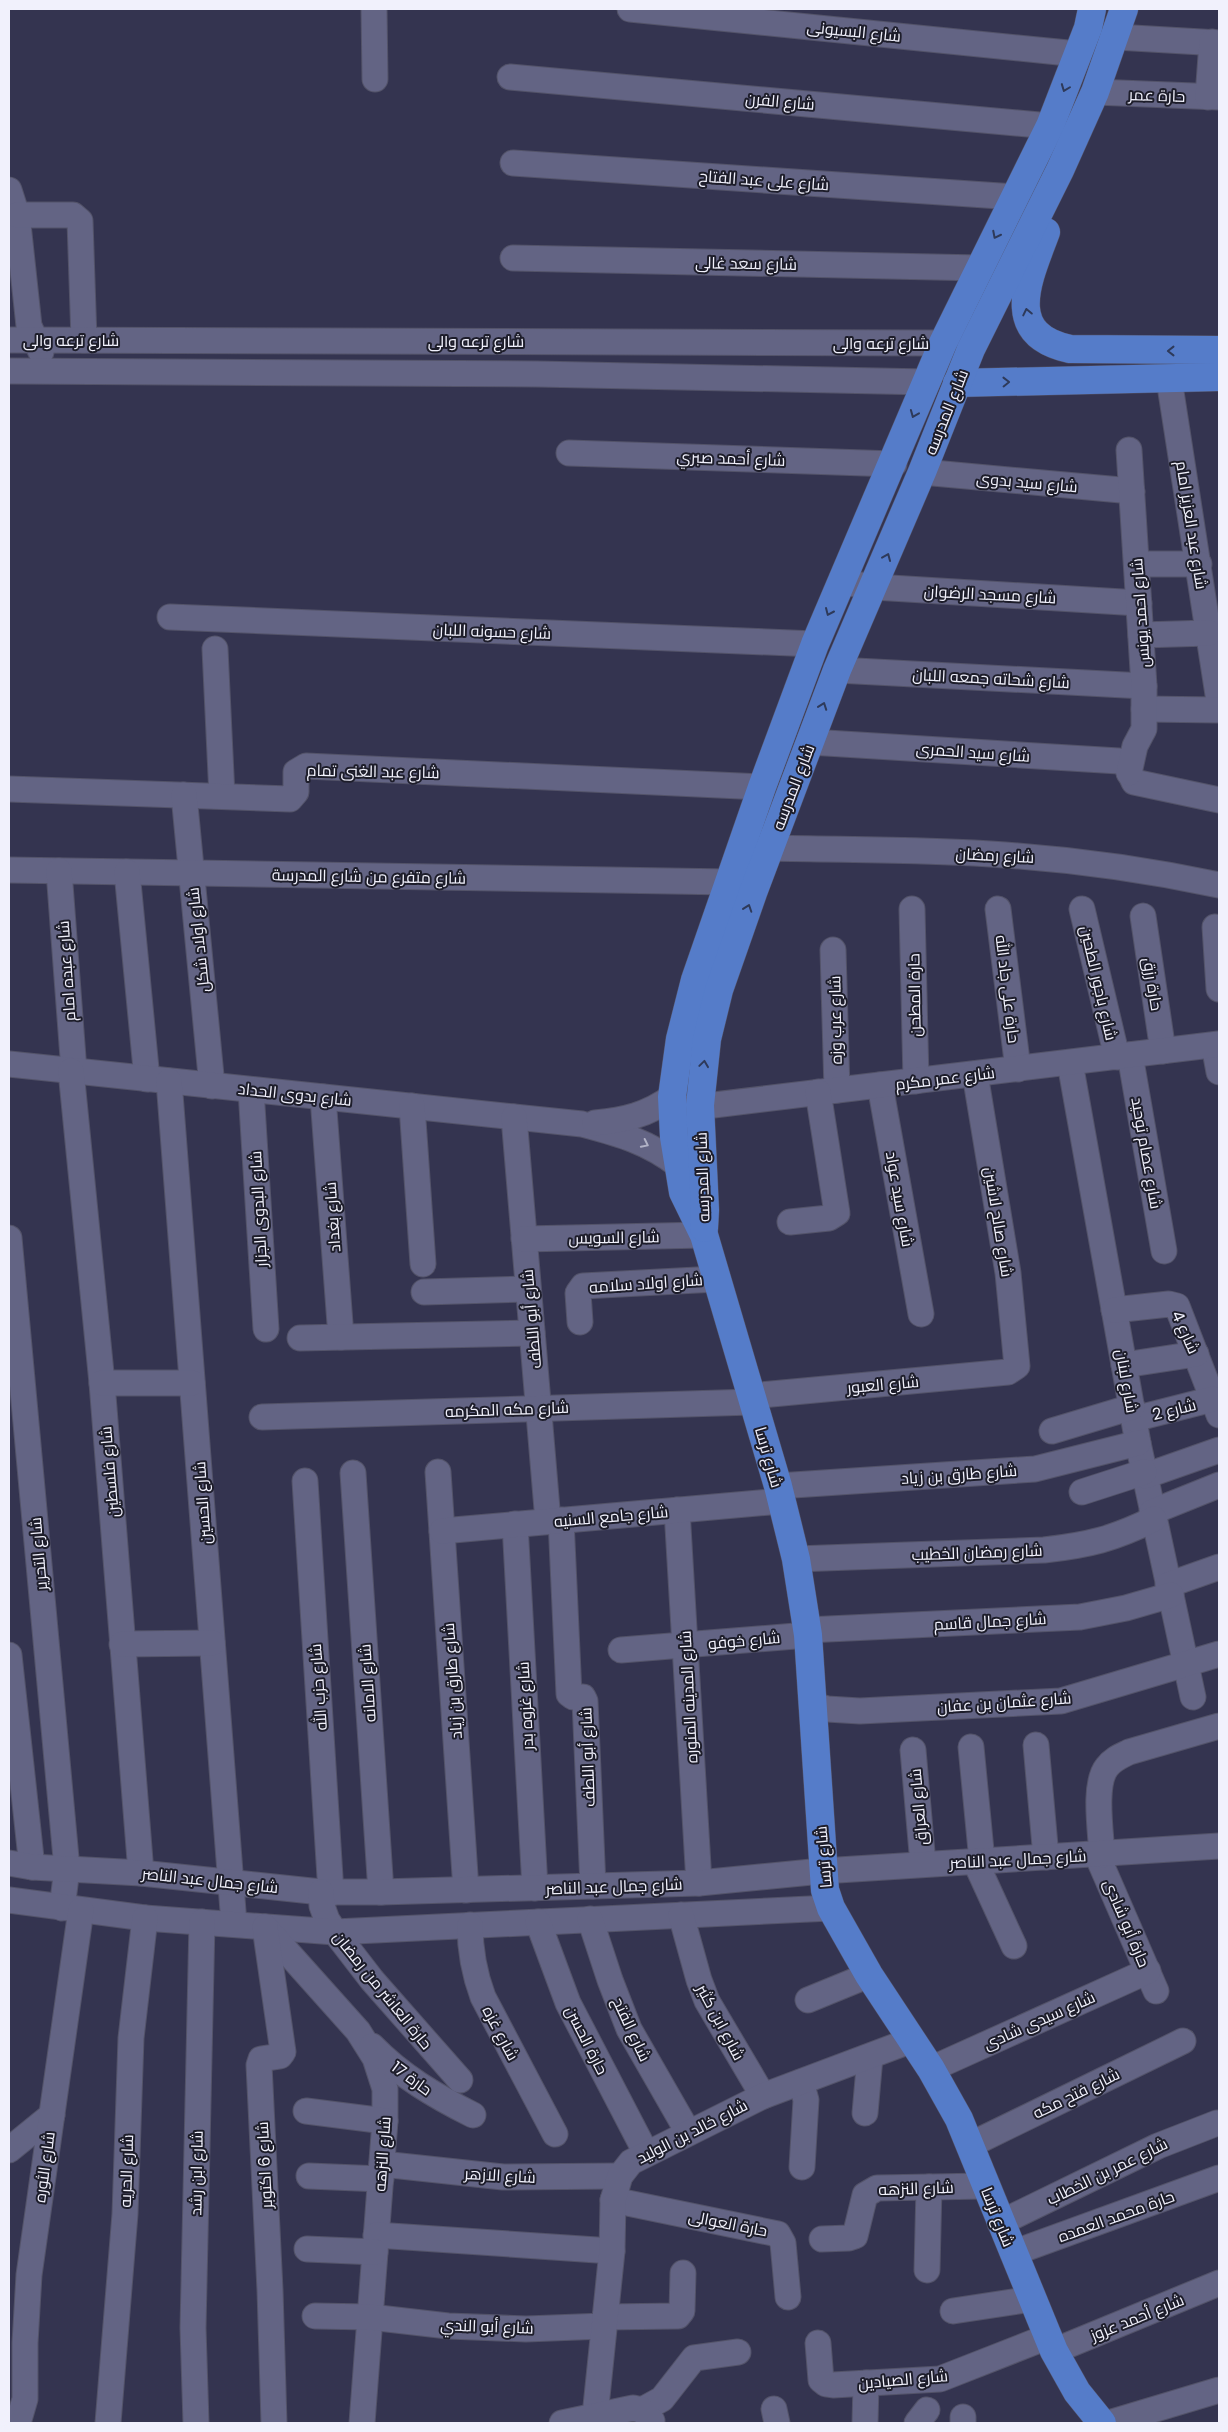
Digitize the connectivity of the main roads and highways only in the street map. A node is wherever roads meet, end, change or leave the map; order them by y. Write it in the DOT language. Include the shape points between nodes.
graph roads {
  1 [pos="1092,9"];
  2 [pos="1124,9"];
  3 [pos="1060,170"];
  4 [pos="1219,350"];
  5 [pos="1219,377"];
  6 [pos="957,383"];
  7 [pos="704,1234"];
  8 [pos="1102,2423"];
  1 -- 7 [label="main road, شارع المدرسه, one-way" via="1050,126 943,344 815,644 762,787 687,1009 672,1104 683,1192"];
  2 -- 3 [label="main road, شارع المدرسه" via="1095,92"];
  4 -- 3 [label="main road, one-way" via="1070,350 1052,346 1037,335 1027,318 1024,299 1053,214"];
  3 -- 6 [label="main road, شارع المدرسه"];
  6 -- 5 [label="main road, one-way"];
  7 -- 6 [label="main road, شارع المدرسه, one-way" via="700,1105 713,1014 770,848 837,670"];
  7 -- 8 [label="main road, شارع ترسا" via="796,1560 814,1705 822,1871 830,1908 868,1975 951,2102 1051,2344 1077,2392"];
}
